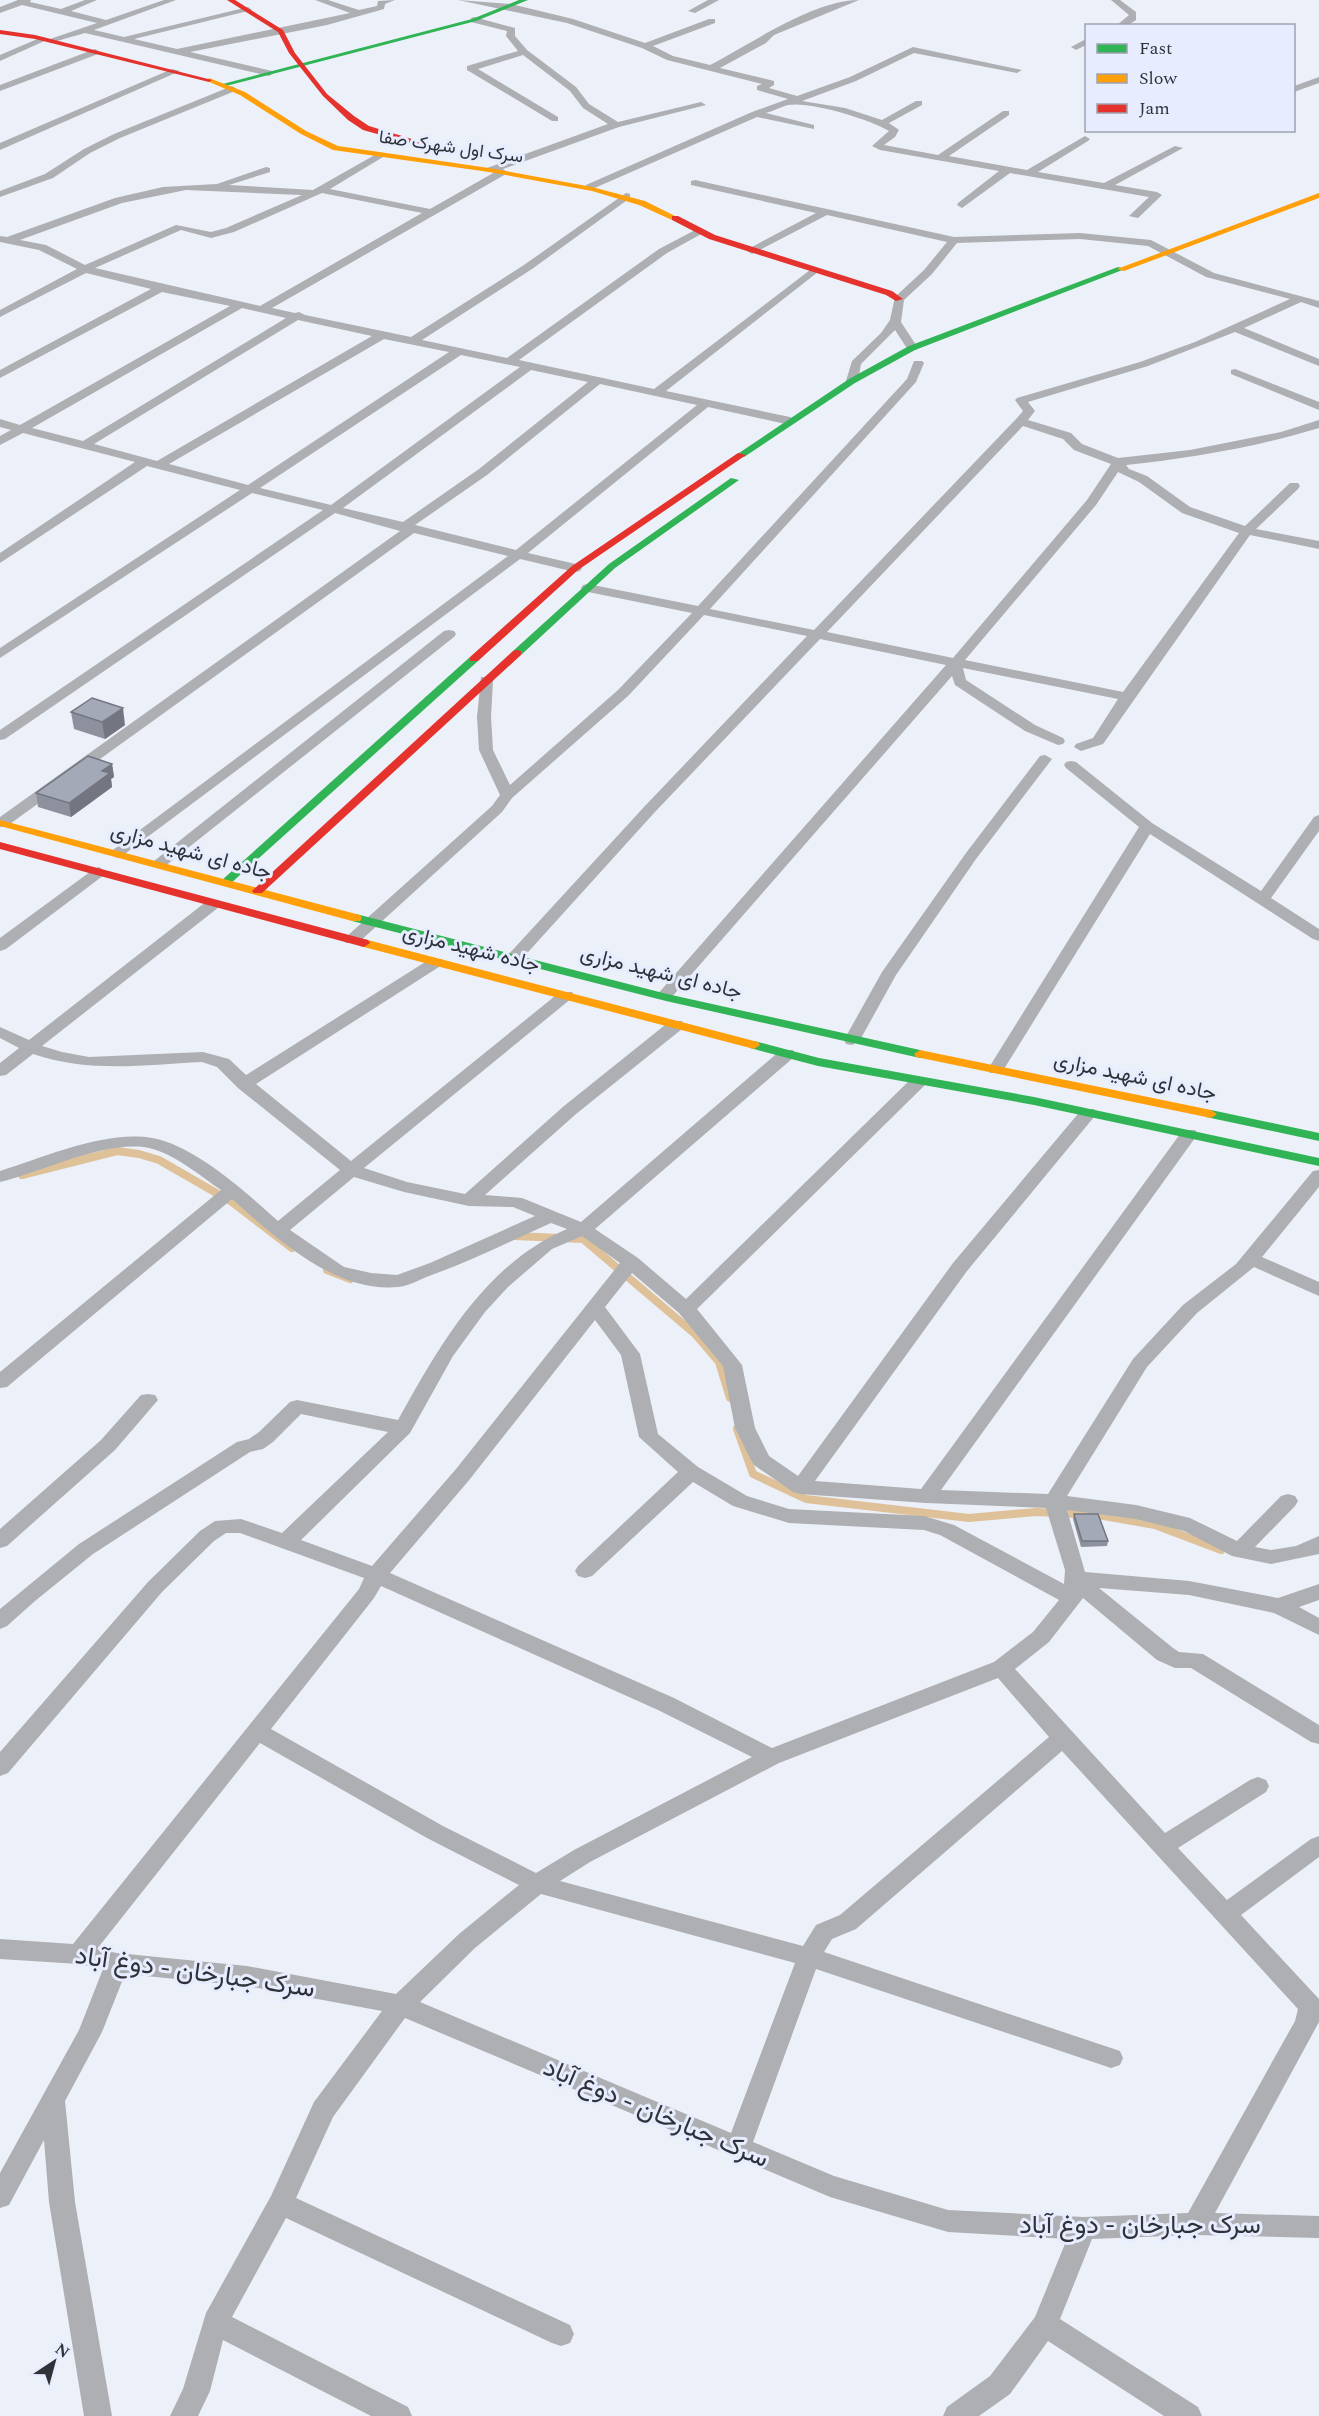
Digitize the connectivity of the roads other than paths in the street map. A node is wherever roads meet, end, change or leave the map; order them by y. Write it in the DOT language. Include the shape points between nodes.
graph roads {
  1 [pos="93,0"];
  2 [pos="172,0"];
  3 [pos="230,0"];
  4 [pos="319,0"];
  5 [pos="391,0"];
  6 [pos="462,0"];
  7 [pos="525,0"];
  8 [pos="855,0"];
  9 [pos="1115,0"];
  10 [pos="709,1"];
  11 [pos="0,2"];
  12 [pos="20,2"];
  13 [pos="511,7"];
  14 [pos="0,10"];
  15 [pos="248,10"];
  16 [pos="692,11"];
  17 [pos="61,12"];
  18 [pos="359,13"];
  19 [pos="474,20"];
  20 [pos="712,21"];
  21 [pos="105,22"];
  22 [pos="1123,24"];
  23 [pos="84,30"];
  24 [pos="281,31"];
  25 [pos="0,32"];
  26 [pos="124,39"];
  27 [pos="49,40"];
  28 [pos="1085,42"];
  29 [pos="645,46"];
  30 [pos="1076,47"];
  31 [pos="95,52"];
  32 [pos="176,52"];
  33 [pos="524,52"];
  34 [pos="0,58"];
  35 [pos="302,65"];
  36 [pos="712,68"];
  37 [pos="1017,70"];
  38 [pos="175,71"];
  39 [pos="269,73"];
  40 [pos="1319,80"];
  41 [pos="1296,86"];
  42 [pos="227,87"];
  43 [pos="0,88"];
  44 [pos="794,101"];
  45 [pos="919,103"];
  46 [pos="701,105"];
  47 [pos="1006,113"];
  48 [pos="755,114"];
  49 [pos="555,118"];
  50 [pos="884,123"];
  51 [pos="616,125"];
  52 [pos="811,127"];
  53 [pos="1085,139"];
  54 [pos="0,147"];
  55 [pos="1178,148"];
  56 [pos="380,155"];
  57 [pos="940,158"];
  58 [pos="464,166"];
  59 [pos="1008,169"];
  60 [pos="266,170"];
  61 [pos="497,171"];
  62 [pos="1030,172"];
  63 [pos="695,183"];
  64 [pos="1107,185"];
  65 [pos="214,186"];
  66 [pos="590,187"];
  67 [pos="318,192"];
  68 [pos="0,194"];
  69 [pos="1319,195"];
  70 [pos="626,196"];
  71 [pos="962,205"];
  72 [pos="1319,209"];
  73 [pos="432,212"];
  74 [pos="825,212"];
  75 [pos="1134,216"];
  76 [pos="699,231"];
  77 [pos="4,240"];
  78 [pos="954,240"];
  79 [pos="752,251"];
  80 [pos="1168,251"];
  81 [pos="1176,263"];
  82 [pos="85,269"];
  83 [pos="814,270"];
  84 [pos="161,288"];
  85 [pos="1301,298"];
  86 [pos="899,299"];
  87 [pos="240,304"];
  88 [pos="1319,305"];
  89 [pos="262,309"];
  90 [pos="0,314"];
  91 [pos="299,315"];
  92 [pos="896,323"];
  93 [pos="1238,329"];
  94 [pos="382,335"];
  95 [pos="413,341"];
  96 [pos="912,348"];
  97 [pos="459,351"];
  98 [pos="922,361"];
  99 [pos="510,362"];
  100 [pos="884,363"];
  101 [pos="1319,363"];
  102 [pos="529,366"];
  103 [pos="1235,372"];
  104 [pos="0,375"];
  105 [pos="598,380"];
  106 [pos="852,381"];
  107 [pos="656,393"];
  108 [pos="706,403"];
  109 [pos="1319,406"];
  110 [pos="790,420"];
  111 [pos="1021,421"];
  112 [pos="0,423"];
  113 [pos="1319,424"];
  114 [pos="21,428"];
  115 [pos="0,441"];
  116 [pos="83,446"];
  117 [pos="144,462"];
  118 [pos="1118,462"];
  119 [pos="159,465"];
  120 [pos="746,472"];
  121 [pos="1294,486"];
  122 [pos="250,489"];
  123 [pos="333,509"];
  124 [pos="407,529"];
  125 [pos="1247,531"];
  126 [pos="1319,545"];
  127 [pos="517,555"];
  128 [pos="0,559"];
  129 [pos="575,568"];
  130 [pos="588,588"];
  131 [pos="701,611"];
  132 [pos="448,634"];
  133 [pos="817,636"];
  134 [pos="0,654"];
  135 [pos="956,662"];
  136 [pos="486,680"];
  137 [pos="1127,697"];
  138 [pos="0,736"];
  139 [pos="1058,741"];
  140 [pos="1081,747"];
  141 [pos="1044,759"];
  142 [pos="1071,765"];
  143 [pos="507,795"];
  144 [pos="1319,820"];
  145 [pos="1,823"];
  146 [pos="1147,826"];
  147 [pos="0,845"];
  148 [pos="117,853"];
  149 [pos="159,864"];
  150 [pos="99,872"];
  151 [pos="226,882"];
  152 [pos="258,891"];
  153 [pos="1262,900"];
  154 [pos="213,904"];
  155 [pos="371,922"];
  156 [pos="1319,936"];
  157 [pos="352,940"];
  158 [pos="0,946"];
  159 [pos="514,958"];
  160 [pos="435,962"];
  161 [pos="566,995"];
  162 [pos="664,996"];
  163 [pos="676,1025"];
  164 [pos="0,1032"];
  165 [pos="852,1040"];
  166 [pos="32,1048"];
  167 [pos="787,1054"];
  168 [pos="996,1069"];
  169 [pos="0,1071"];
  170 [pos="918,1082"];
  171 [pos="244,1084"];
  172 [pos="1088,1113"];
  173 [pos="1189,1134"];
  174 [pos="1319,1137"];
  175 [pos="1319,1162"];
  176 [pos="351,1170"];
  177 [pos="1319,1175"];
  178 [pos="0,1176"];
  179 [pos="232,1190"];
  180 [pos="469,1200"];
  181 [pos="551,1216"];
  182 [pos="583,1229"];
  183 [pos="278,1230"];
  184 [pos="1251,1259"];
  185 [pos="631,1262"];
  186 [pos="1319,1290"];
  187 [pos="596,1307"];
  188 [pos="686,1309"];
  189 [pos="0,1382"];
  190 [pos="148,1400"];
  191 [pos="403,1428"];
  192 [pos="691,1472"];
  193 [pos="800,1487"];
  194 [pos="926,1496"];
  195 [pos="1054,1501"];
  196 [pos="1288,1501"];
  197 [pos="0,1541"];
  198 [pos="286,1542"];
  199 [pos="1319,1543"];
  200 [pos="1239,1551"];
  201 [pos="585,1571"];
  202 [pos="376,1575"];
  203 [pos="1074,1589"];
  204 [pos="1319,1592"];
  205 [pos="1279,1606"];
  206 [pos="0,1621"];
  207 [pos="1319,1626"];
  208 [pos="1002,1668"];
  209 [pos="257,1731"];
  210 [pos="1319,1736"];
  211 [pos="1063,1738"];
  212 [pos="771,1757"];
  213 [pos="0,1767"];
  214 [pos="1258,1786"];
  215 [pos="1164,1845"];
  216 [pos="1319,1845"];
  217 [pos="537,1884"];
  218 [pos="1227,1913"];
  219 [pos="0,1949"];
  220 [pos="79,1954"];
  221 [pos="809,1957"];
  222 [pos="117,1963"];
  223 [pos="401,2005"];
  224 [pos="1111,2058"];
  225 [pos="54,2103"];
  226 [pos="738,2148"];
  227 [pos="0,2197"];
  228 [pos="281,2203"];
  229 [pos="1195,2224"];
  230 [pos="1319,2227"];
  231 [pos="1084,2228"];
  232 [pos="215,2322"];
  233 [pos="1045,2324"];
  234 [pos="561,2334"];
  235 [pos="98,2416"];
  236 [pos="184,2416"];
  237 [pos="398,2416"];
  238 [pos="957,2416"];
  239 [pos="1188,2416"];
  1 -- 17 [label="street"];
  2 -- 21 [label="street"];
  3 -- 15 [label="main road"];
  4 -- 18 [label="street"];
  5 -- 18 [label="street"];
  6 -- 13 [label="street"];
  7 -- 13 [label="main road"];
  8 -- 36 [label="street" via="771,33"];
  9 -- 22 [label="street" via="1133,14"];
  10 -- 16 [label="street"];
  11 -- 12 [label="street"];
  12 -- 14 [label="street"];
  12 -- 17 [label="street"];
  13 -- 19 [label="main road"];
  13 -- 29 [label="street" via="570,21"];
  15 -- 24 [label="main road"];
  15 -- 26 [label="street"];
  17 -- 21 [label="street"];
  18 -- 24 [label="street"];
  19 -- 33 [label="street" via="512,30 510,36"];
  19 -- 35 [label="main road"];
  20 -- 29 [label="street"];
  21 -- 23 [label="street"];
  23 -- 26 [label="street"];
  23 -- 27 [label="street"];
  24 -- 32 [label="street"];
  24 -- 35 [label="main road"];
  25 -- 27 [label="main road, سرک اول شهرک صفا"];
  26 -- 32 [label="street"];
  27 -- 31 [label="main road, سرک اول شهرک صفا"];
  27 -- 34 [label="street"];
  28 -- 30 [label="street"];
  29 -- 36 [label="street" via="670,58"];
  31 -- 38 [label="main road, سرک اول شهرک صفا"];
  31 -- 43 [label="street"];
  32 -- 39 [label="street"];
  33 -- 49 [label="street" via="470,68"];
  33 -- 51 [label="street" via="573,89 586,106"];
  35 -- 39 [label="main road"];
  35 -- 58 [label="main road" via="325,95 366,128 452,155 466,163"];
  36 -- 44 [label="street" via="771,83 760,88"];
  37 -- 44 [label="street" via="914,50"];
  38 -- 42 [label="main road, سرک اول شهرک صفا"];
  38 -- 54 [label="street"];
  39 -- 42 [label="main road"];
  40 -- 41 [label="street"];
  42 -- 56 [label="main road, سرک اول شهرک صفا" via="255,99 315,141"];
  42 -- 68 [label="street" via="117,136 49,176"];
  44 -- 48 [label="street"];
  44 -- 50 [label="street"];
  45 -- 50 [label="street"];
  46 -- 51 [label="street"];
  47 -- 57 [label="street"];
  48 -- 52 [label="street"];
  48 -- 66 [label="street"];
  50 -- 57 [label="street" via="894,130 878,146"];
  51 -- 61 [label="street"];
  53 -- 62 [label="street"];
  55 -- 64 [label="street"];
  56 -- 58 [label="main road, سرک اول شهرک صفا"];
  56 -- 67 [label="street"];
  57 -- 59 [label="street"];
  58 -- 61 [label="main road, سرک اول شهرک صفا"];
  59 -- 62 [label="street"];
  59 -- 71 [label="street"];
  60 -- 65 [label="street"];
  61 -- 66 [label="main road, سرک اول شهرک صفا"];
  61 -- 73 [label="street"];
  62 -- 64 [label="street"];
  63 -- 74 [label="street"];
  64 -- 75 [label="street" via="1157,195"];
  65 -- 67 [label="street"];
  65 -- 77 [label="street" via="148,193"];
  66 -- 70 [label="main road, سرک اول شهرک صفا"];
  67 -- 73 [label="street"];
  67 -- 82 [label="street" via="211,235 180,226"];
  69 -- 80 [label="main road"];
  70 -- 76 [label="main road, سرک اول شهرک صفا"];
  70 -- 95 [label="street" via="528,267"];
  72 -- 81 [label="main road"];
  73 -- 89 [label="street"];
  74 -- 78 [label="street"];
  74 -- 79 [label="street"];
  76 -- 79 [label="main road, سرک اول شهرک صفا"];
  76 -- 99 [label="street" via="663,251"];
  77 -- 82 [label="street" via="42,247"];
  78 -- 80 [label="street" via="1126,238"];
  78 -- 86 [label="street"];
  79 -- 83 [label="main road, سرک اول شهرک صفا"];
  80 -- 81 [label="street"];
  80 -- 96 [label="main road"];
  81 -- 85 [label="street"];
  82 -- 84 [label="street"];
  82 -- 90 [label="street"];
  83 -- 86 [label="main road, سرک اول شهرک صفا" via="889,292"];
  83 -- 107 [label="street"];
  84 -- 87 [label="street"];
  84 -- 104 [label="street"];
  85 -- 88 [label="street"];
  85 -- 93 [label="street"];
  86 -- 92 [label="street"];
  87 -- 89 [label="street"];
  87 -- 114 [label="street"];
  89 -- 91 [label="street"];
  91 -- 94 [label="street"];
  91 -- 116 [label="street"];
  92 -- 96 [label="street"];
  92 -- 106 [label="street" via="855,365"];
  93 -- 101 [label="street"];
  93 -- 111 [label="street" via="1144,364 1021,400 1029,411"];
  94 -- 95 [label="street"];
  94 -- 119 [label="street"];
  95 -- 97 [label="street"];
  96 -- 100 [label="main road"];
  97 -- 99 [label="street"];
  97 -- 122 [label="street"];
  98 -- 100 [label="main road" via="903,370"];
  98 -- 131 [label="street" via="912,380"];
  99 -- 102 [label="street"];
  100 -- 106 [label="main road"];
  102 -- 105 [label="street"];
  102 -- 123 [label="street"];
  103 -- 109 [label="street"];
  105 -- 107 [label="street"];
  105 -- 124 [label="street"];
  106 -- 110 [label="main road"];
  107 -- 108 [label="street"];
  108 -- 110 [label="street"];
  108 -- 127 [label="street"];
  110 -- 129 [label="main road"];
  111 -- 118 [label="street" via="1067,436 1078,447"];
  111 -- 133 [label="street"];
  112 -- 114 [label="street"];
  113 -- 118 [label="street" via="1190,453"];
  114 -- 115 [label="street"];
  114 -- 116 [label="street"];
  116 -- 117 [label="street"];
  117 -- 119 [label="street"];
  117 -- 128 [label="street"];
  118 -- 125 [label="street" via="1124,472 1143,479 1186,510"];
  118 -- 135 [label="street" via="1092,502"];
  119 -- 122 [label="street"];
  120 -- 130 [label="main road"];
  121 -- 125 [label="street"];
  122 -- 123 [label="street"];
  122 -- 134 [label="street"];
  123 -- 124 [label="street"];
  123 -- 138 [label="street"];
  124 -- 127 [label="street"];
  124 -- 145 [label="street"];
  125 -- 126 [label="street"];
  125 -- 137 [label="street"];
  127 -- 129 [label="street"];
  127 -- 148 [label="street"];
  129 -- 151 [label="main road"];
  130 -- 131 [label="street"];
  130 -- 136 [label="main road"];
  131 -- 133 [label="street"];
  131 -- 143 [label="street" via="623,693"];
  132 -- 149 [label="street"];
  133 -- 135 [label="street"];
  133 -- 159 [label="street" via="649,810"];
  135 -- 137 [label="street"];
  135 -- 139 [label="street" via="960,682 1030,728"];
  135 -- 162 [label="street"];
  136 -- 143 [label="street" via="486,750"];
  136 -- 152 [label="main road"];
  137 -- 140 [label="street" via="1098,741"];
  139 -- 140 [label="street"];
  139 -- 141 [label="street" via="1039,749"];
  140 -- 142 [label="street" via="1085,755"];
  141 -- 142 [label="street"];
  141 -- 165 [label="street" via="888,975"];
  142 -- 146 [label="street"];
  143 -- 155 [label="street" via="497,809"];
  144 -- 153 [label="street"];
  145 -- 148 [label="main road, جاده ای شهید مزاری"];
  146 -- 153 [label="street"];
  146 -- 168 [label="street"];
  147 -- 150 [label="main road, جاده شهید مزاری"];
  148 -- 149 [label="main road, جاده ای شهید مزاری"];
  149 -- 151 [label="main road, جاده ای شهید مزاری"];
  150 -- 154 [label="main road, جاده شهید مزاری"];
  150 -- 158 [label="street"];
  151 -- 152 [label="main road, جاده ای شهید مزاری"];
  152 -- 155 [label="main road, جاده ای شهید مزاری"];
  153 -- 156 [label="street"];
  154 -- 157 [label="main road, جاده شهید مزاری"];
  154 -- 166 [label="street"];
  155 -- 157 [label="street"];
  155 -- 159 [label="main road, جاده ای شهید مزاری"];
  157 -- 160 [label="main road, جاده شهید مزاری"];
  159 -- 162 [label="main road, جاده ای شهید مزاری"];
  160 -- 161 [label="main road, جاده شهید مزاری"];
  160 -- 171 [label="street"];
  161 -- 163 [label="main road, جاده شهید مزاری"];
  161 -- 176 [label="street"];
  162 -- 165 [label="main road, جاده ای شهید مزاری"];
  163 -- 167 [label="main road, جاده شهید مزاری"];
  163 -- 180 [label="street" via="570,1110"];
  164 -- 166 [label="street"];
  165 -- 168 [label="main road, جاده ای شهید مزاری"];
  166 -- 169 [label="street"];
  166 -- 171 [label="street" via="89,1062 203,1057 222,1063"];
  167 -- 170 [label="main road, جاده شهید مزاری"];
  167 -- 182 [label="street"];
  168 -- 174 [label="main road, جاده ای شهید مزاری"];
  170 -- 172 [label="main road, جاده شهید مزاری"];
  170 -- 188 [label="street"];
  171 -- 176 [label="street"];
  172 -- 173 [label="main road"];
  172 -- 193 [label="street" via="960,1268"];
  173 -- 175 [label="main road"];
  173 -- 194 [label="street"];
  176 -- 180 [label="street" via="404,1187"];
  176 -- 183 [label="street"];
  177 -- 184 [label="street"];
  178 -- 179 [label="street" via="104,1145 152,1143 179,1154"];
  179 -- 183 [label="street"];
  179 -- 189 [label="street"];
  180 -- 181 [label="street" via="516,1202"];
  181 -- 182 [label="street"];
  181 -- 183 [label="street" via="398,1281 338,1271"];
  182 -- 185 [label="street"];
  182 -- 191 [label="street" via="546,1245 501,1282 445,1354"];
  184 -- 186 [label="street"];
  184 -- 195 [label="street" via="1190,1309 1140,1363"];
  185 -- 187 [label="street"];
  185 -- 188 [label="street"];
  187 -- 192 [label="street" via="630,1354 649,1437"];
  187 -- 202 [label="street"];
  188 -- 193 [label="street" via="732,1365 745,1428 761,1460"];
  190 -- 197 [label="street" via="108,1445"];
  191 -- 198 [label="street"];
  191 -- 206 [label="street" via="297,1407 256,1444 244,1447 137,1514 28,1593"];
  192 -- 201 [label="street"];
  192 -- 203 [label="street" via="740,1501 789,1516 924,1523 947,1530"];
  193 -- 194 [label="street"];
  194 -- 195 [label="street"];
  195 -- 200 [label="street" via="1136,1512 1190,1526"];
  195 -- 203 [label="street" via="1075,1570"];
  196 -- 200 [label="street"];
  198 -- 202 [label="street"];
  198 -- 213 [label="street" via="242,1526 222,1526 207,1536 154,1587"];
  199 -- 200 [label="street" via="1296,1553 1271,1557"];
  202 -- 209 [label="street" via="367,1593"];
  202 -- 212 [label="street" via="666,1704"];
  203 -- 205 [label="street" via="1189,1588"];
  203 -- 208 [label="street" via="1041,1637"];
  203 -- 210 [label="street" via="1165,1654 1184,1662 1195,1660"];
  204 -- 205 [label="street"];
  205 -- 207 [label="street"];
  208 -- 211 [label="street"];
  208 -- 212 [label="street"];
  209 -- 217 [label="street" via="435,1832"];
  209 -- 220 [label="street"];
  211 -- 215 [label="street"];
  211 -- 221 [label="street" via="848,1922 824,1932"];
  212 -- 217 [label="street" via="582,1856"];
  214 -- 215 [label="street"];
  215 -- 218 [label="street"];
  216 -- 218 [label="street"];
  217 -- 221 [label="street"];
  217 -- 223 [label="street" via="467,1941"];
  218 -- 229 [label="street" via="1311,2007 1307,2022"];
  219 -- 220 [label="street, سرک جبارخان - دوغ آباد"];
  220 -- 222 [label="street, سرک جبارخان - دوغ آباد"];
  221 -- 224 [label="street"];
  221 -- 226 [label="street"];
  222 -- 223 [label="street, سرک جبارخان - دوغ آباد" via="247,1976"];
  222 -- 225 [label="street" via="90,2032"];
  223 -- 226 [label="street, سرک جبارخان - دوغ آباد"];
  223 -- 228 [label="street" via="323,2110"];
  225 -- 227 [label="street"];
  225 -- 235 [label="street" via="62,2202"];
  226 -- 231 [label="street, سرک جبارخان - دوغ آباد" via="830,2186 948,2221"];
  228 -- 232 [label="street"];
  228 -- 234 [label="street"];
  229 -- 230 [label="street, سرک جبارخان - دوغ آباد"];
  229 -- 231 [label="street, سرک جبارخان - دوغ آباد"];
  231 -- 233 [label="street"];
  232 -- 236 [label="street" via="196,2391"];
  232 -- 237 [label="street"];
  233 -- 238 [label="street" via="1000,2385"];
  233 -- 239 [label="street"];
}
